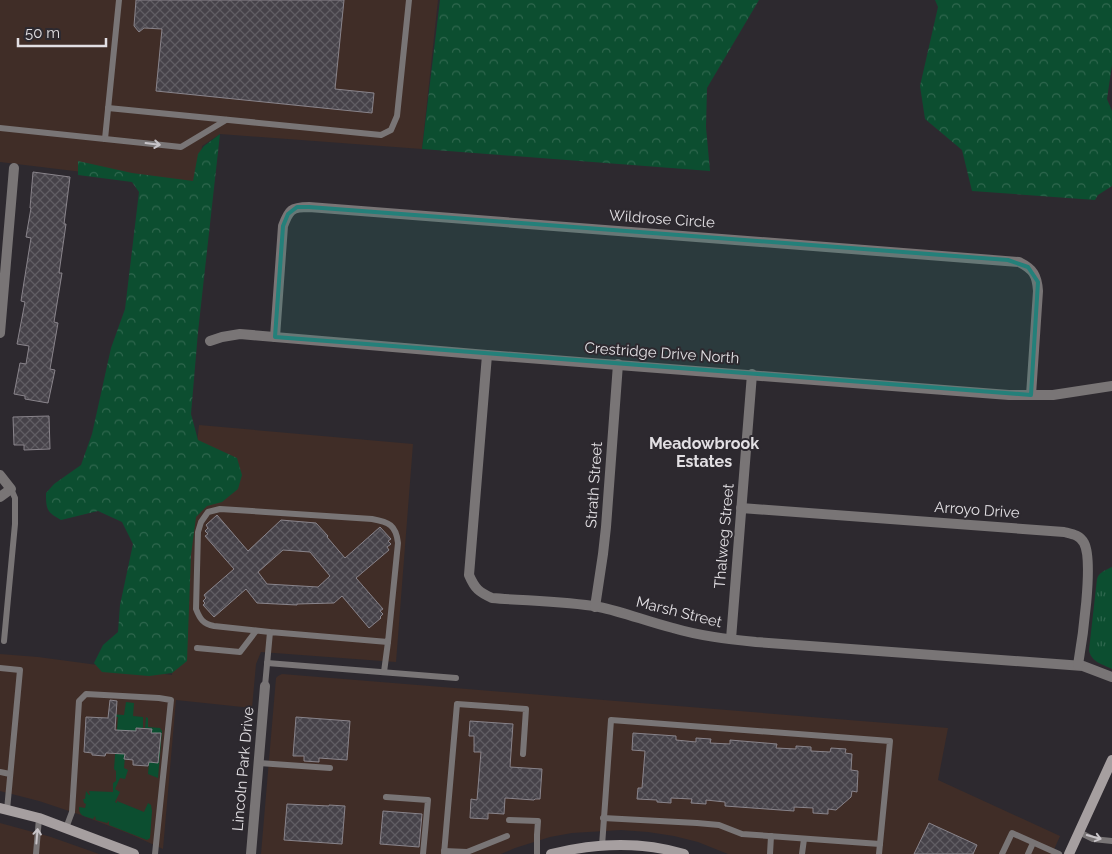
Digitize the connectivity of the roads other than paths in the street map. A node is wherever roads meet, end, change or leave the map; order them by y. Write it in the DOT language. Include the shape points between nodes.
graph roads {
  1 [pos="119,0"];
  2 [pos="409,0"];
  3 [pos="108,108"];
  4 [pos="226,120"];
  5 [pos="0,128"];
  6 [pos="104,139"];
  7 [pos="14,168"];
  8 [pos="0,333"];
  9 [pos="275,337"];
  10 [pos="210,341"];
  11 [pos="487,355"];
  12 [pos="618,364"];
  13 [pos="752,374"];
  14 [pos="1112,386"];
  15 [pos="1031,395"];
  16 [pos="0,475"];
  17 [pos="11,489"];
  18 [pos="0,497"];
  19 [pos="741,508"];
  20 [pos="595,607"];
  21 [pos="256,631"];
  22 [pos="270,632"];
  23 [pos="731,639"];
  24 [pos="4,641"];
  25 [pos="388,642"];
  26 [pos="197,648"];
  27 [pos="267,663"];
  28 [pos="1078,665"];
  29 [pos="0,668"];
  30 [pos="384,672"];
  31 [pos="1112,677"];
  32 [pos="456,678"];
  33 [pos="265,686"];
  34 [pos="523,754"];
  35 [pos="1112,760"];
  36 [pos="259,763"];
  37 [pos="330,768"];
  38 [pos="0,772"];
  39 [pos="10,774"];
  40 [pos="386,797"];
  41 [pos="2,811"];
  42 [pos="39,818"];
  43 [pos="603,818"];
  44 [pos="509,820"];
  45 [pos="66,828"];
  46 [pos="1079,832"];
  47 [pos="507,836"];
  48 [pos="771,836"];
  49 [pos="804,839"];
  50 [pos="1111,840"];
  51 [pos="1033,842"];
  52 [pos="880,844"];
  53 [pos="602,846"];
  54 [pos="614,849"];
  55 [pos="643,850"];
  56 [pos="444,853"];
  57 [pos="563,853"];
  58 [pos="36,854"];
  59 [pos="133,854"];
  60 [pos="155,854"];
  61 [pos="251,854"];
  62 [pos="423,854"];
  63 [pos="537,854"];
  64 [pos="551,854"];
  65 [pos="684,854"];
  66 [pos="770,854"];
  67 [pos="802,854"];
  68 [pos="879,854"];
  69 [pos="1002,854"];
  70 [pos="1028,854"];
  71 [pos="1059,854"];
  72 [pos="1068,854"];
  1 -- 3 [label="lane"];
  2 -- 4 [label="lane" via="397,116 391,130 381,135"];
  3 -- 4 [label="lane"];
  3 -- 6 [label="lane"];
  6 -- 4 [label="lane, one-way" via="181,147"];
  5 -- 6 [label="lane"];
  7 -- 8 [label="street"];
  9 -- 10 [label="street, Crestridge Drive North" via="240,334"];
  9 -- 11 [label="street, Crestridge Drive North"];
  9 -- 15 [label="street, Wildrose Circle" via="283,226 288,214 297,207 309,207 1019,262 1028,267 1038,282"];
  11 -- 12 [label="street, Crestridge Drive North"];
  11 -- 20 [label="street, Marsh Street" via="469,575 482,594 492,598"];
  12 -- 13 [label="street, Crestridge Drive North"];
  12 -- 20 [label="street, Strath Street" via="606,527"];
  13 -- 15 [label="street, Crestridge Drive North"];
  13 -- 19 [label="street, Thalweg Street"];
  14 -- 15 [label="street, Crestridge Drive North"];
  16 -- 17 [label="street"];
  17 -- 18 [label="street"];
  17 -- 24 [label="lane" via="15,498 15,524"];
  19 -- 23 [label="street, Thalweg Street"];
  19 -- 28 [label="street, Arroyo Drive" via="1076,535 1084,543 1088,559"];
  20 -- 23 [label="street, Marsh Street" via="673,629"];
  21 -- 22 [label="lane"];
  21 -- 25 [label="lane" via="207,625 196,610 198,532 208,512 220,510 372,519 392,526 398,544"];
  21 -- 26 [label="lane" via="240,652"];
  22 -- 25 [label="lane"];
  22 -- 27 [label="lane"];
  23 -- 28 [label="street, Marsh Street"];
  25 -- 30 [label="lane"];
  27 -- 30 [label="lane"];
  27 -- 33 [label="lane"];
  28 -- 31 [label="street, Marsh Street"];
  29 -- 39 [label="lane" via="20,670"];
  30 -- 32 [label="lane"];
  33 -- 36 [label="street, Lincoln Park Drive"];
  34 -- 56 [label="lane" via="526,709 457,704"];
  35 -- 46 [label="street"];
  36 -- 37 [label="lane"];
  36 -- 61 [label="street, Lincoln Park Drive"];
  38 -- 39 [label="lane"];
  39 -- 41 [label="lane"];
  40 -- 62 [label="lane" via="428,800"];
  41 -- 42 [label="street"];
  42 -- 45 [label="street"];
  58 -- 42 [label="lane, one-way"];
  43 -- 48 [label="lane" via="719,825 742,834"];
  43 -- 52 [label="lane" via="611,720 890,741"];
  43 -- 53 [label="lane"];
  44 -- 63 [label="lane" via="538,821"];
  45 -- 59 [label="street"];
  45 -- 60 [label="lane" via="72,812 79,700 86,694 170,700"];
  46 -- 50 [label="lane, one-way" via="1093,839"];
  46 -- 72 [label="street"];
  47 -- 56 [label="lane" via="467,852"];
  48 -- 49 [label="lane"];
  48 -- 66 [label="lane"];
  49 -- 52 [label="lane"];
  49 -- 67 [label="lane"];
  51 -- 69 [label="lane" via="1012,833"];
  51 -- 70 [label="lane"];
  51 -- 71 [label="lane"];
  52 -- 68 [label="lane"];
  53 -- 54 [label="street"];
  53 -- 57 [label="street"];
  54 -- 55 [label="street"];
  55 -- 65 [label="street" via="659,848"];
  57 -- 64 [label="street"];
}
